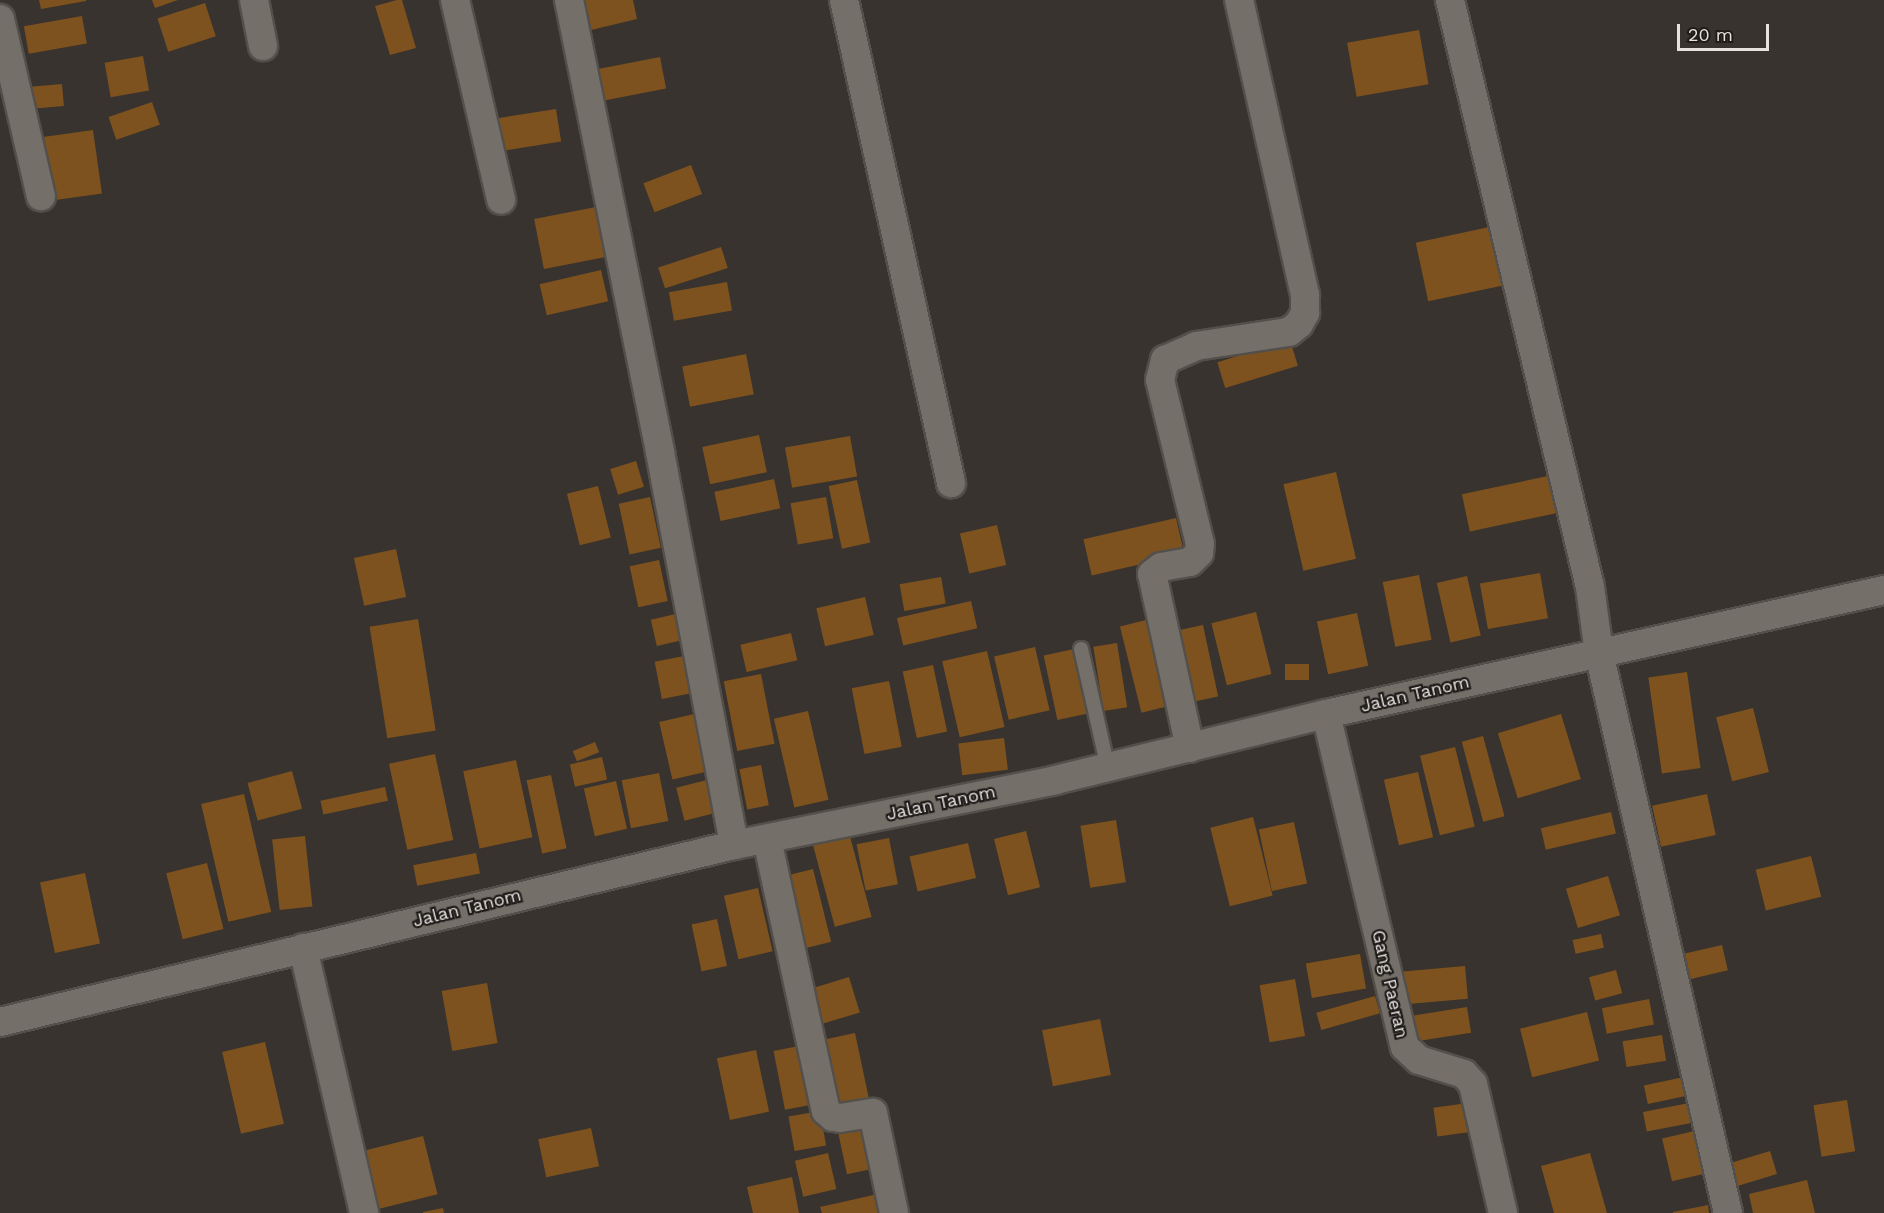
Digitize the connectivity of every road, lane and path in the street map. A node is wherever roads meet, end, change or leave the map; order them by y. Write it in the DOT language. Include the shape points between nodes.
graph roads {
  1 [pos="254,0"];
  2 [pos="455,0"];
  3 [pos="569,0"];
  4 [pos="844,0"];
  5 [pos="1239,0"];
  6 [pos="1450,0"];
  7 [pos="0,20"];
  8 [pos="262,46"];
  9 [pos="41,196"];
  10 [pos="501,200"];
  11 [pos="951,483"];
  12 [pos="1884,590"];
  13 [pos="1081,649"];
  14 [pos="1599,653"];
  15 [pos="1326,714"];
  16 [pos="1190,748"];
  17 [pos="1108,768"];
  18 [pos="767,839"];
  19 [pos="734,845"];
  20 [pos="303,948"];
  21 [pos="0,1022"];
  22 [pos="364,1213"];
  23 [pos="894,1213"];
  24 [pos="1503,1213"];
  25 [pos="1728,1213"];
  1 -- 8 [label="street"];
  2 -- 10 [label="street"];
  3 -- 19 [label="street" via="663,463"];
  4 -- 11 [label="street"];
  5 -- 16 [label="street" via="1305,295 1305,313 1289,332 1196,346 1165,360 1160,380 1200,544 1199,553 1190,562 1161,567 1152,574"];
  6 -- 14 [label="street" via="1590,586"];
  7 -- 9 [label="street"];
  12 -- 14 [label="street, Jalan Tanom"];
  13 -- 17 [label="lane"];
  14 -- 15 [label="street, Jalan Tanom"];
  14 -- 25 [label="street"];
  15 -- 16 [label="street, Jalan Tanom"];
  15 -- 24 [label="street, Gang Paeran" via="1405,1047 1419,1060 1464,1074 1473,1084"];
  16 -- 17 [label="street, Jalan Tanom"];
  17 -- 18 [label="street, Jalan Tanom"];
  18 -- 19 [label="street, Jalan Tanom"];
  18 -- 23 [label="street" via="826,1111 840,1118 873,1113"];
  19 -- 20 [label="street, Jalan Tanom"];
  20 -- 21 [label="street, Jalan Tanom"];
  20 -- 22 [label="street"];
}
